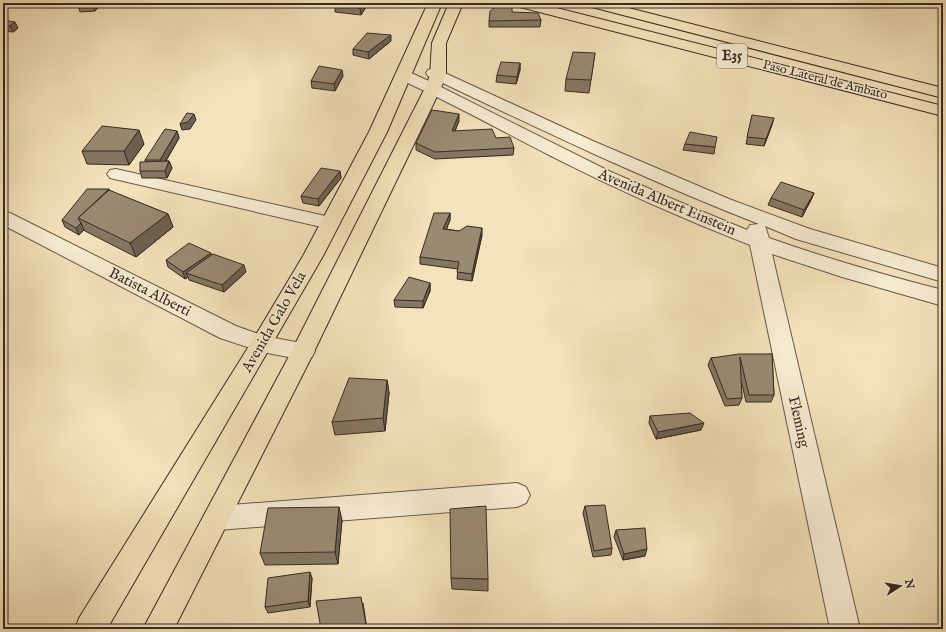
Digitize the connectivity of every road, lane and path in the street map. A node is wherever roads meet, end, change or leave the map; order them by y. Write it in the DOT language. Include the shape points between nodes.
graph roads {
  1 [pos="521,3"];
  2 [pos="593,3"];
  3 [pos="434,6"];
  4 [pos="454,6"];
  5 [pos="405,69"];
  6 [pos="436,82"];
  7 [pos="943,93"];
  8 [pos="943,111"];
  9 [pos="116,174"];
  10 [pos="754,215"];
  11 [pos="3,217"];
  12 [pos="330,223"];
  13 [pos="759,241"];
  14 [pos="943,275"];
  15 [pos="943,298"];
  16 [pos="262,344"];
  17 [pos="304,351"];
  18 [pos="517,495"];
  19 [pos="218,518"];
  20 [pos="90,629"];
  21 [pos="158,629"];
  22 [pos="845,629"];
  1 -- 8 [label="main road, Paso Lateral de Ambato / E35"];
  2 -- 7 [label="main road, Paso Lateral de Ambato / E35"];
  3 -- 5 [label="main road, Avenida Galo Vela"];
  4 -- 6 [label="main road" via="439,43"];
  5 -- 6 [label="street, Avenida Albert Einstein"];
  5 -- 12 [label="main road, Avenida Galo Vela" via="378,132"];
  6 -- 10 [label="street, Avenida Albert Einstein"];
  6 -- 13 [label="street, Avenida Albert Einstein" via="581,164"];
  6 -- 17 [label="main road"];
  9 -- 12 [label="street"];
  10 -- 13 [label="street, Fleming"];
  10 -- 14 [label="street, Avenida Albert Einstein" via="803,234"];
  11 -- 16 [label="street, Batista Alberti" via="228,332"];
  12 -- 16 [label="main road, Avenida Galo Vela"];
  13 -- 15 [label="street, Avenida Albert Einstein" via="842,269"];
  13 -- 22 [label="street, Fleming"];
  16 -- 17 [label="street, Batista Alberti"];
  16 -- 20 [label="main road, Avenida Galo Vela"];
  17 -- 19 [label="main road"];
  18 -- 19 [label="street"];
  19 -- 21 [label="main road"];
}
